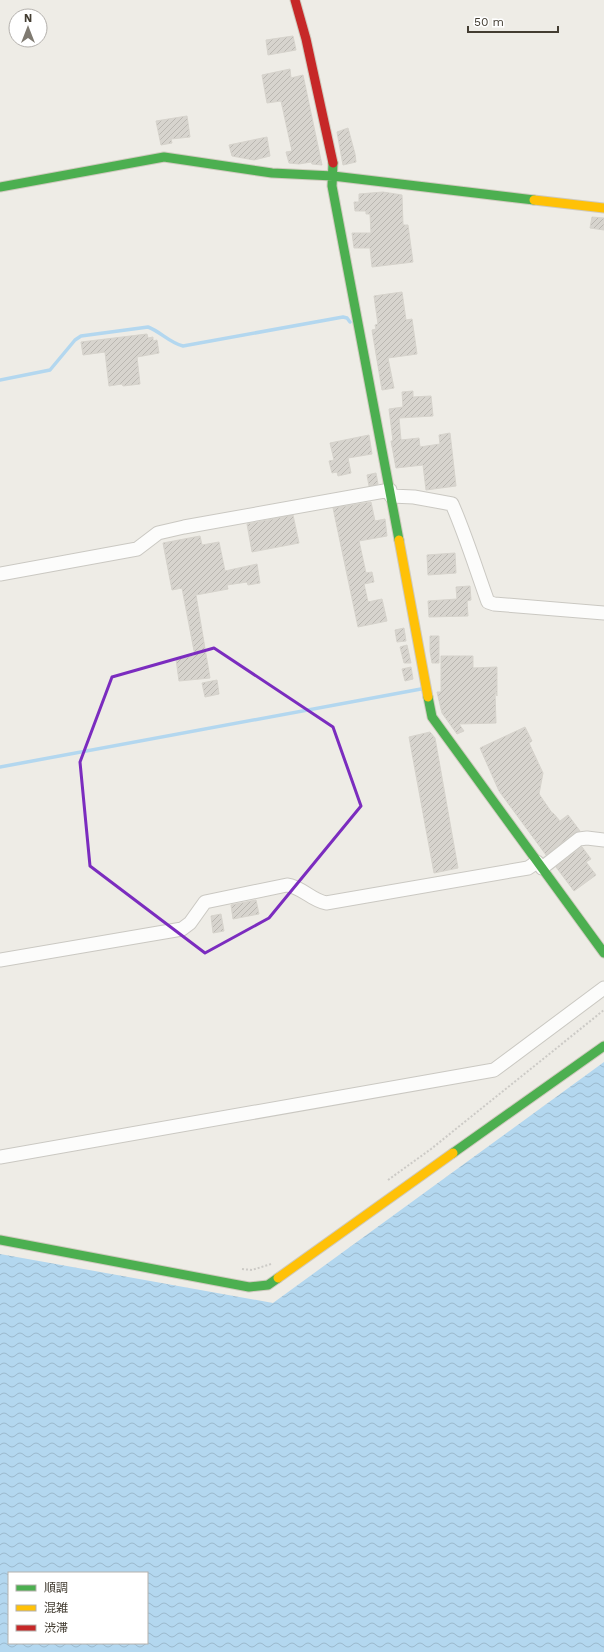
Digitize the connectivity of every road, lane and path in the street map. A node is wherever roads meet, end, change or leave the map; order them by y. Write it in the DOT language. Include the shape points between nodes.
graph roads {
  1 [pos="297,8"];
  2 [pos="333,176"];
  3 [pos="0,187"];
  4 [pos="604,208"];
  5 [pos="391,493"];
  6 [pos="0,574"];
  7 [pos="604,613"];
  8 [pos="604,840"];
  9 [pos="539,865"];
  10 [pos="604,953"];
  11 [pos="0,960"];
  12 [pos="604,988"];
  13 [pos="604,1010"];
  14 [pos="604,1046"];
  15 [pos="0,1157"];
  16 [pos="386,1181"];
  17 [pos="0,1240"];
  18 [pos="271,1264"];
  19 [pos="240,1269"];
  1 -- 2 [label="street" via="333,165"];
  2 -- 3 [label="street" via="272,173 164,156"];
  2 -- 4 [label="street"];
  2 -- 5 [label="street" via="332,186"];
  5 -- 6 [label="street" via="184,527 158,533 137,549"];
  5 -- 7 [label="street" via="452,504 488,602"];
  5 -- 9 [label="street" via="432,717"];
  8 -- 9 [label="street" via="579,839"];
  9 -- 10 [label="street"];
  9 -- 11 [label="street" via="326,903 318,902 296,887 287,885 204,902 190,923 182,929"];
  12 -- 15 [label="street" via="494,1070"];
  13 -- 16 [label="path" via="431,1149"];
  14 -- 17 [label="street" via="268,1285 249,1288"];
  18 -- 19 [label="path" via="252,1270"];
}
